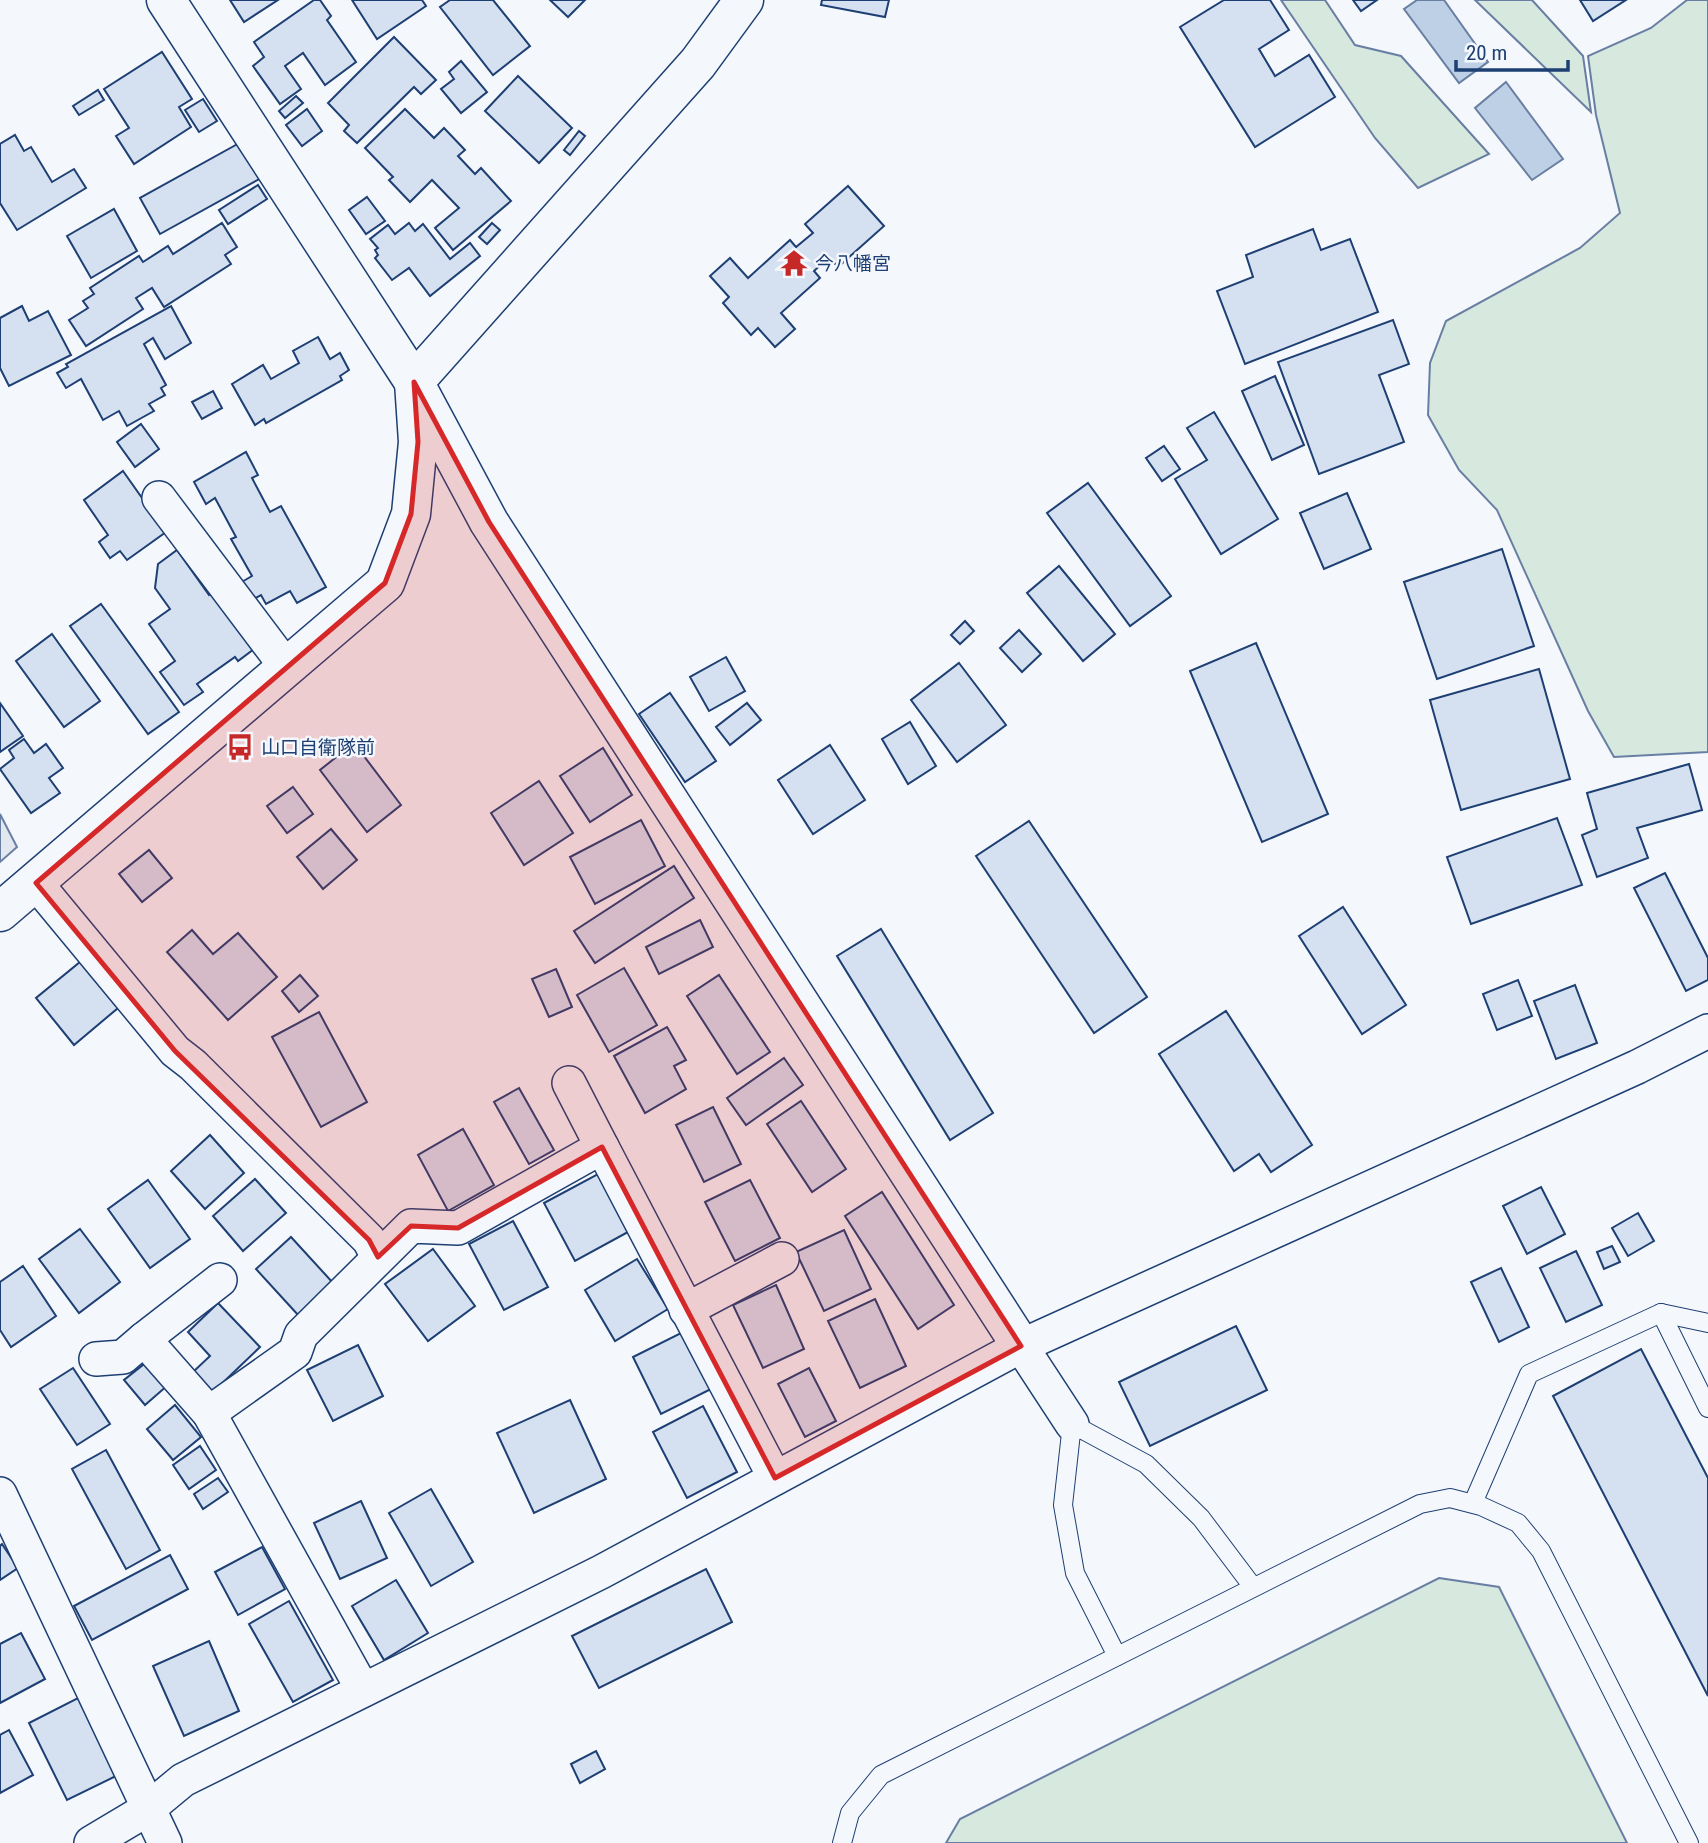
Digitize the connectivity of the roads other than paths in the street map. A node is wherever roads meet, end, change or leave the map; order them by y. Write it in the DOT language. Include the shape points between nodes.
graph roads {
  1 [pos="744,0"];
  2 [pos="169,1"];
  3 [pos="414,382"];
  4 [pos="159,498"];
  5 [pos="287,668"];
  6 [pos="36,883"];
  7 [pos="0,912"];
  8 [pos="1708,1031"];
  9 [pos="569,1083"];
  10 [pos="602,1147"];
  11 [pos="378,1257"];
  12 [pos="782,1259"];
  13 [pos="220,1280"];
  14 [pos="686,1310"];
  15 [pos="1661,1312"];
  16 [pos="1708,1323"];
  17 [pos="144,1339"];
  18 [pos="1021,1346"];
  19 [pos="96,1359"];
  20 [pos="1708,1408"];
  21 [pos="209,1413"];
  22 [pos="1072,1424"];
  23 [pos="775,1478"];
  24 [pos="0,1494"];
  25 [pos="1473,1503"];
  26 [pos="1253,1587"];
  27 [pos="1117,1656"];
  28 [pos="363,1690"];
  29 [pos="148,1809"];
  30 [pos="92,1843"];
  31 [pos="165,1843"];
  32 [pos="842,1843"];
  33 [pos="1689,1843"];
  1 -- 3 [label="street" via="698,64"];
  2 -- 3 [label="street"];
  3 -- 5 [label="street" via="418,442 411,514 385,583"];
  3 -- 18 [label="street" via="497,534"];
  4 -- 5 [label="street"];
  5 -- 6 [label="street"];
  6 -- 7 [label="street"];
  6 -- 11 [label="street" via="175,1051 369,1240"];
  8 -- 18 [label="street"];
  9 -- 10 [label="street"];
  10 -- 11 [label="street" via="458,1228 411,1226"];
  10 -- 14 [label="street"];
  11 -- 21 [label="street" via="301,1335 295,1352"];
  12 -- 14 [label="street"];
  13 -- 17 [label="street"];
  14 -- 23 [label="street"];
  15 -- 16 [label="lane"];
  15 -- 20 [label="lane"];
  15 -- 25 [label="lane" via="1529,1374"];
  17 -- 19 [label="street" via="123,1357"];
  17 -- 21 [label="street"];
  18 -- 22 [label="street"];
  18 -- 23 [label="street"];
  21 -- 28 [label="street"];
  22 -- 26 [label="lane" via="1146,1464 1201,1518"];
  22 -- 27 [label="lane" via="1063,1505 1075,1573"];
  23 -- 28 [label="street" via="601,1572"];
  24 -- 29 [label="street"];
  25 -- 26 [label="lane" via="1450,1498 1420,1504"];
  25 -- 33 [label="lane" via="1518,1523 1541,1551"];
  26 -- 27 [label="lane"];
  27 -- 32 [label="lane" via="881,1775 850,1813"];
  28 -- 29 [label="street" via="183,1780"];
  29 -- 30 [label="street"];
  29 -- 31 [label="street"];
}
